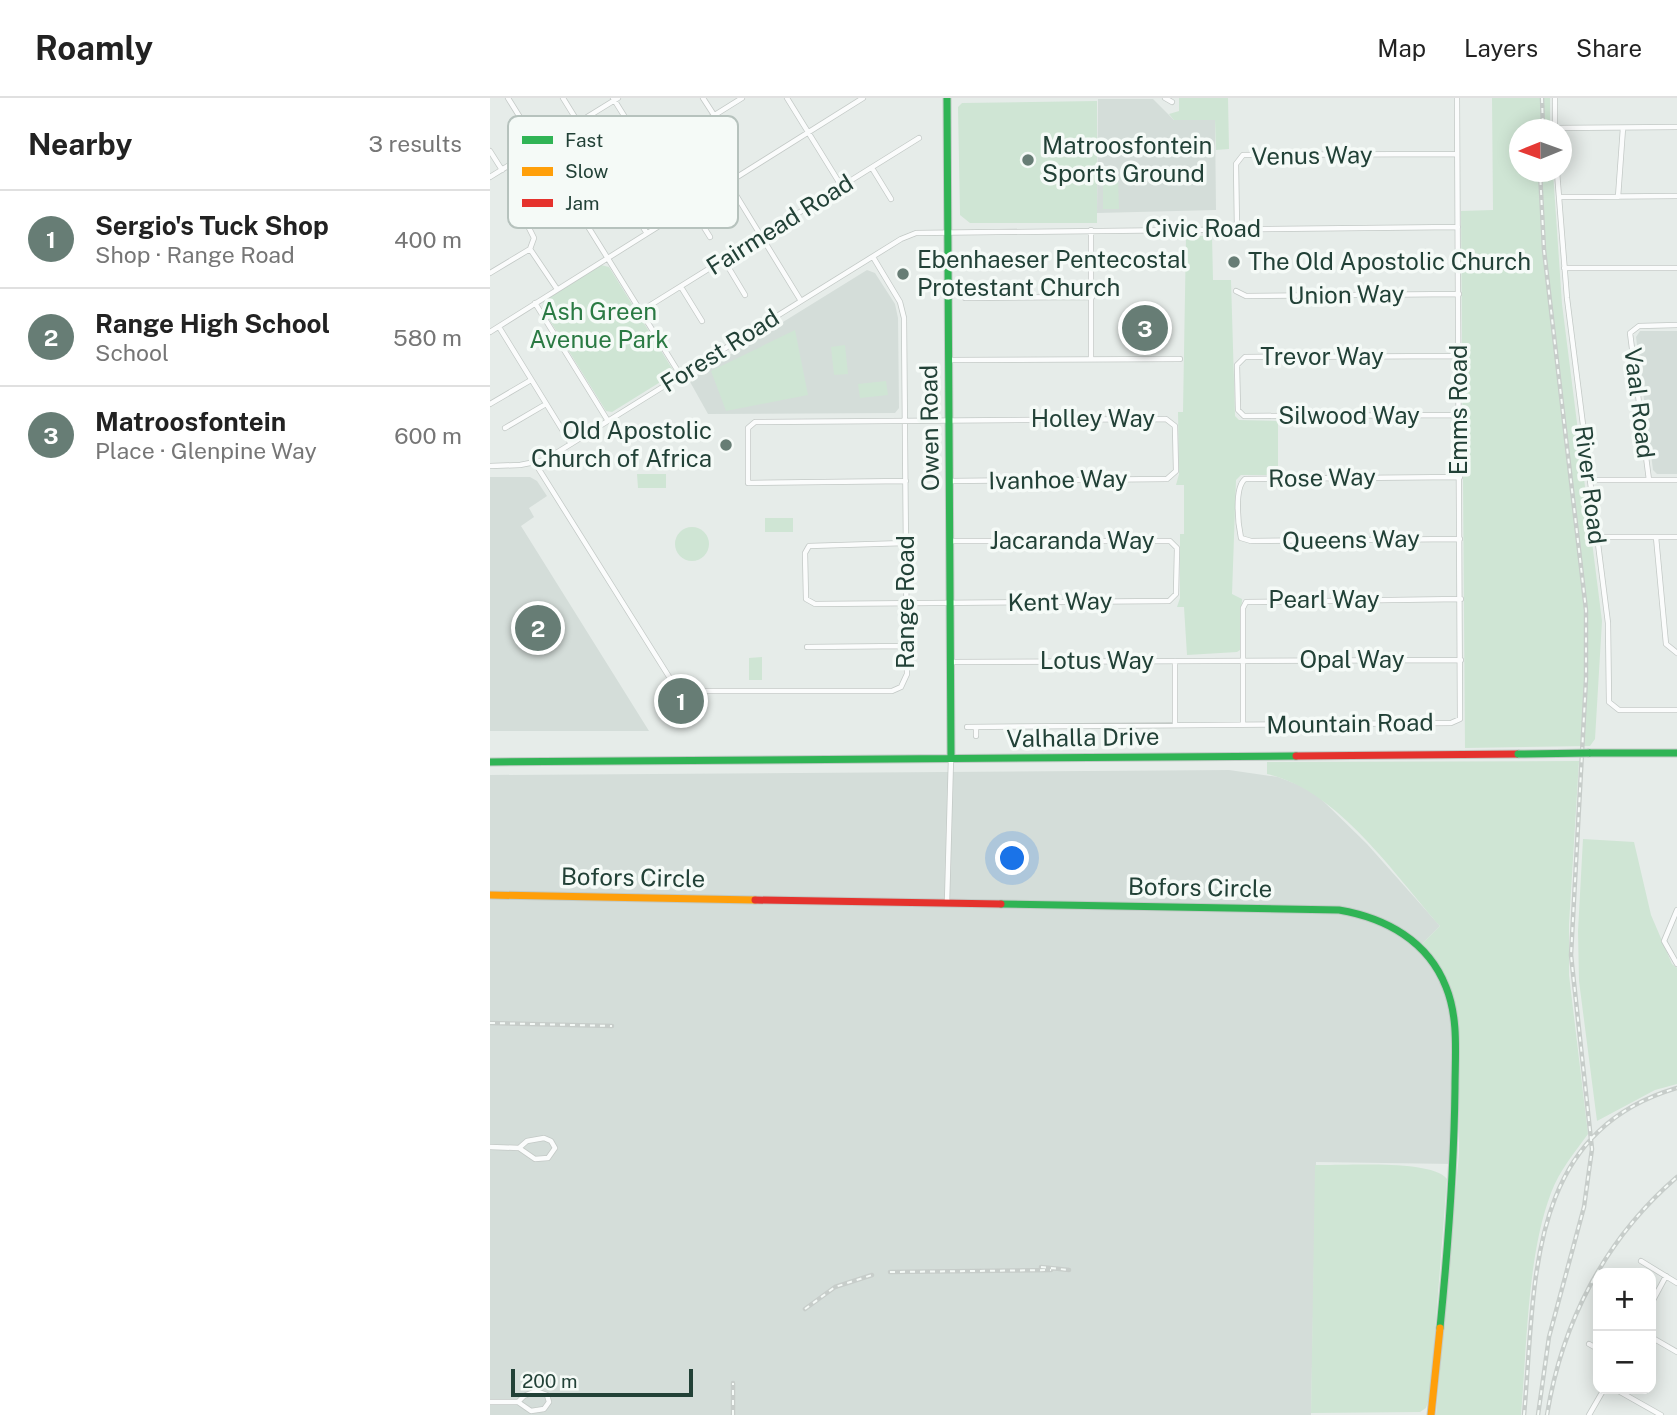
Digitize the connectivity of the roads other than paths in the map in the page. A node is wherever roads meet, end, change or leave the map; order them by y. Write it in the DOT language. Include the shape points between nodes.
graph roads {
  1 [pos="508,98"];
  2 [pos="563,98"];
  3 [pos="703,98"];
  4 [pos="742,98"];
  5 [pos="787,98"];
  6 [pos="863,98"];
  7 [pos="947,98"];
  8 [pos="1165,98"];
  9 [pos="1457,98"];
  10 [pos="1555,98"];
  11 [pos="615,99"];
  12 [pos="1172,102"];
  13 [pos="519,116"];
  14 [pos="574,116"];
  15 [pos="588,116"];
  16 [pos="625,116"];
  17 [pos="714,116"];
  18 [pos="1555,119"];
  19 [pos="1677,127"];
  20 [pos="1623,128"];
  21 [pos="1572,129"];
  22 [pos="808,132"];
  23 [pos="919,138"];
  24 [pos="490,150"];
  25 [pos="1457,154"];
  26 [pos="508,166"];
  27 [pos="872,168"];
  28 [pos="502,170"];
  29 [pos="738,176"];
  30 [pos="490,177"];
  31 [pos="1558,182"];
  32 [pos="842,187"];
  33 [pos="1677,196"];
  34 [pos="1559,197"];
  35 [pos="1618,197"];
  36 [pos="738,199"];
  37 [pos="891,199"];
  38 [pos="1458,227"];
  39 [pos="529,228"];
  40 [pos="589,228"];
  41 [pos="644,228"];
  42 [pos="653,228"];
  43 [pos="704,228"];
  44 [pos="1237,229"];
  45 [pos="1091,230"];
  46 [pos="948,231"];
  47 [pos="646,232"];
  48 [pos="710,237"];
  49 [pos="761,237"];
  50 [pos="530,249"];
  51 [pos="607,257"];
  52 [pos="873,257"];
  53 [pos="724,260"];
  54 [pos="1564,268"];
  55 [pos="1677,268"];
  56 [pos="491,271"];
  57 [pos="681,287"];
  58 [pos="557,289"];
  59 [pos="1236,290"];
  60 [pos="1459,294"];
  61 [pos="745,295"];
  62 [pos="1091,296"];
  63 [pos="965,298"];
  64 [pos="801,301"];
  65 [pos="535,303"];
  66 [pos="641,312"];
  67 [pos="702,321"];
  68 [pos="1677,326"];
  69 [pos="499,327"];
  70 [pos="490,332"];
  71 [pos="1459,356"];
  72 [pos="1091,359"];
  73 [pos="1180,359"];
  74 [pos="948,360"];
  75 [pos="681,376"];
  76 [pos="531,380"];
  77 [pos="490,404"];
  78 [pos="546,404"];
  79 [pos="1239,413"];
  80 [pos="1460,415"];
  81 [pos="949,420"];
  82 [pos="608,421"];
  83 [pos="905,421"];
  84 [pos="505,428"];
  85 [pos="571,444"];
  86 [pos="535,463"];
  87 [pos="490,466"];
  88 [pos="1460,477"];
  89 [pos="1167,479"];
  90 [pos="1590,480"];
  91 [pos="1649,480"];
  92 [pos="1677,480"];
  93 [pos="906,481"];
  94 [pos="950,481"];
  95 [pos="1597,537"];
  96 [pos="1656,537"];
  97 [pos="1677,537"];
  98 [pos="1241,538"];
  99 [pos="1460,539"];
  100 [pos="950,541"];
  101 [pos="906,543"];
  102 [pos="1461,599"];
  103 [pos="1169,601"];
  104 [pos="907,603"];
  105 [pos="950,603"];
  106 [pos="907,646"];
  107 [pos="807,647"];
  108 [pos="1677,653"];
  109 [pos="1243,660"];
  110 [pos="1461,660"];
  111 [pos="1175,661"];
  112 [pos="952,662"];
  113 [pos="677,691"];
  114 [pos="1677,710"];
  115 [pos="665,714"];
  116 [pos="1458,721"];
  117 [pos="1175,725"];
  118 [pos="1243,725"];
  119 [pos="967,727"];
  120 [pos="976,727"];
  121 [pos="976,736"];
  122 [pos="1677,752"];
  123 [pos="951,758"];
  124 [pos="490,762"];
  125 [pos="490,895"];
  126 [pos="947,903"];
  127 [pos="1677,910"];
  128 [pos="1677,964"];
  129 [pos="490,1147"];
  130 [pos="519,1148"];
  131 [pos="1641,1261"];
  132 [pos="1667,1276"];
  133 [pos="1677,1283"];
  134 [pos="1656,1295"];
  135 [pos="1656,1340"];
  136 [pos="1589,1344"];
  137 [pos="1593,1346"];
  138 [pos="1677,1352"];
  139 [pos="1601,1394"];
  140 [pos="1624,1394"];
  141 [pos="490,1402"];
  142 [pos="517,1402"];
  143 [pos="1432,1415"];
  144 [pos="1589,1415"];
  145 [pos="1661,1415"];
  1 -- 13 [label="street"];
  2 -- 14 [label="street"];
  3 -- 17 [label="street"];
  4 -- 17 [label="street"];
  5 -- 22 [label="street"];
  6 -- 22 [label="street"];
  7 -- 46 [label="street, Owen Road"];
  8 -- 12 [label="street"];
  9 -- 25 [label="street, Emms Road"];
  10 -- 18 [label="street"];
  11 -- 15 [label="street"];
  11 -- 16 [label="street"];
  19 -- 20 [label="street"];
  20 -- 21 [label="street"];
  20 -- 35 [label="street"];
  22 -- 29 [label="street"];
  22 -- 32 [label="street"];
  23 -- 27 [label="street, Fairmead Road"];
  24 -- 28 [label="street"];
  25 -- 38 [label="street, Emms Road"];
  25 -- 44 [label="street, Venus Way" via="1241,156 1236,164"];
  26 -- 28 [label="street"];
  27 -- 32 [label="street, Fairmead Road"];
  27 -- 37 [label="street"];
  28 -- 30 [label="street"];
  31 -- 34 [label="street, River Road"];
  32 -- 49 [label="street, Fairmead Road"];
  33 -- 35 [label="street"];
  34 -- 35 [label="street"];
  34 -- 54 [label="street, River Road"];
  36 -- 49 [label="street"];
  38 -- 44 [label="street, Civic Road"];
  38 -- 60 [label="street, Emms Road"];
  39 -- 50 [label="street" via="534,238"];
  40 -- 51 [label="street"];
  41 -- 47 [label="street"];
  42 -- 47 [label="street"];
  43 -- 48 [label="street"];
  44 -- 45 [label="street, Civic Road"];
  45 -- 46 [label="street, Civic Road"];
  45 -- 62 [label="street"];
  46 -- 52 [label="street, Forest Road" via="911,234"];
  46 -- 74 [label="street, Owen Road"];
  47 -- 51 [label="street"];
  49 -- 53 [label="street, Fairmead Road"];
  49 -- 64 [label="street"];
  50 -- 56 [label="street"];
  50 -- 58 [label="street"];
  51 -- 58 [label="street"];
  51 -- 66 [label="street"];
  52 -- 64 [label="street, Forest Road"];
  52 -- 83 [label="street, Range Road" via="903,312"];
  53 -- 57 [label="street, Fairmead Road"];
  53 -- 61 [label="street"];
  54 -- 55 [label="street"];
  54 -- 90 [label="street, River Road"];
  57 -- 66 [label="street, Fairmead Road"];
  57 -- 67 [label="street"];
  58 -- 65 [label="street"];
  59 -- 60 [label="street, Union Way" via="1246,296"];
  60 -- 71 [label="street, Emms Road"];
  62 -- 63 [label="street"];
  62 -- 72 [label="street"];
  64 -- 75 [label="street, Forest Road"];
  65 -- 69 [label="street"];
  65 -- 82 [label="street"];
  66 -- 75 [label="street"];
  68 -- 91 [label="street, Vaal Road" via="1639,326 1630,333"];
  69 -- 70 [label="street"];
  69 -- 76 [label="street"];
  71 -- 79 [label="street, Trevor Way" via="1245,358 1237,365"];
  71 -- 80 [label="street, Emms Road"];
  72 -- 73 [label="street"];
  72 -- 74 [label="street"];
  74 -- 81 [label="street, Owen Road"];
  75 -- 82 [label="street, Forest Road"];
  76 -- 77 [label="street"];
  76 -- 78 [label="street"];
  78 -- 84 [label="street"];
  78 -- 85 [label="street"];
  79 -- 80 [label="street, Silwood Way" via="1247,417"];
  80 -- 88 [label="street, Emms Road"];
  81 -- 83 [label="street, Holley Way"];
  81 -- 89 [label="street, Holley Way" via="1167,419 1176,428 1176,471"];
  81 -- 94 [label="street, Owen Road"];
  82 -- 85 [label="street, Forest Road"];
  83 -- 93 [label="street, Range Road"];
  83 -- 93 [label="street, Holley Way" via="755,422 748,428 748,483"];
  85 -- 86 [label="street, Forest Road"];
  86 -- 87 [label="street, Forest Road"];
  86 -- 113 [label="street"];
  88 -- 98 [label="street, Rose Way" via="1245,480 1240,488"];
  88 -- 99 [label="street, Emms Road"];
  89 -- 94 [label="street, Ivanhoe Way"];
  90 -- 91 [label="street"];
  90 -- 95 [label="street, River Road"];
  91 -- 92 [label="street"];
  93 -- 101 [label="street, Range Road"];
  94 -- 100 [label="street, Owen Road"];
  95 -- 96 [label="street"];
  95 -- 114 [label="street, River Road" via="1608,623 1610,705 1619,710"];
  96 -- 97 [label="street"];
  96 -- 108 [label="street" via="1666,644"];
  98 -- 99 [label="street, Queens Way"];
  99 -- 102 [label="street, Emms Road"];
  100 -- 103 [label="street, Jacaranda Way" via="1170,541 1177,548 1176,594"];
  100 -- 105 [label="street, Owen Road"];
  101 -- 104 [label="street, Range Road"];
  101 -- 104 [label="street, Kent Way" via="811,544 805,551 805,596 812,604"];
  102 -- 109 [label="street, Pearl Way" via="1250,600 1243,608"];
  102 -- 110 [label="street, Emms Road"];
  103 -- 105 [label="street, Kent Way"];
  104 -- 105 [label="street, Kent Way"];
  104 -- 106 [label="street, Range Road"];
  105 -- 112 [label="street, Owen Road"];
  106 -- 107 [label="street"];
  106 -- 113 [label="street, Range Road" via="907,678 892,691"];
  109 -- 110 [label="street, Opal Way"];
  109 -- 111 [label="street, Lotus Way"];
  109 -- 118 [label="street, Mountain Road"];
  110 -- 116 [label="street, Emms Road" via="1462,712"];
  111 -- 112 [label="street, Lotus Way"];
  111 -- 117 [label="street"];
  112 -- 123 [label="street, Owen Road"];
  113 -- 115 [label="street"];
  116 -- 118 [label="street, Mountain Road"];
  117 -- 118 [label="street, Mountain Road"];
  117 -- 120 [label="street, Mountain Road"];
  119 -- 120 [label="street, Mountain Road"];
  120 -- 121 [label="street"];
  122 -- 123 [label="street, Valhalla Drive, bridge"];
  123 -- 124 [label="street, Valhalla Drive"];
  123 -- 126 [label="street"];
  125 -- 126 [label="street, Bofors Circle"];
  126 -- 143 [label="street, Bofors Circle" via="1339,910 1391,925 1424,951 1447,987 1455,1042 1454,1164"];
  127 -- 128 [label="street" via="1664,941"];
  129 -- 130 [label="street"];
  130 -- 130 [label="street" via="527,1141 544,1138 555,1148 551,1156 542,1159"];
  131 -- 132 [label="street"];
  132 -- 133 [label="street"];
  132 -- 134 [label="street"];
  135 -- 138 [label="street"];
  136 -- 137 [label="street"];
  139 -- 144 [label="street"];
  140 -- 145 [label="street"];
  141 -- 142 [label="street"];
  142 -- 142 [label="street" via="536,1391 547,1395 549,1402 535,1411"];
}
